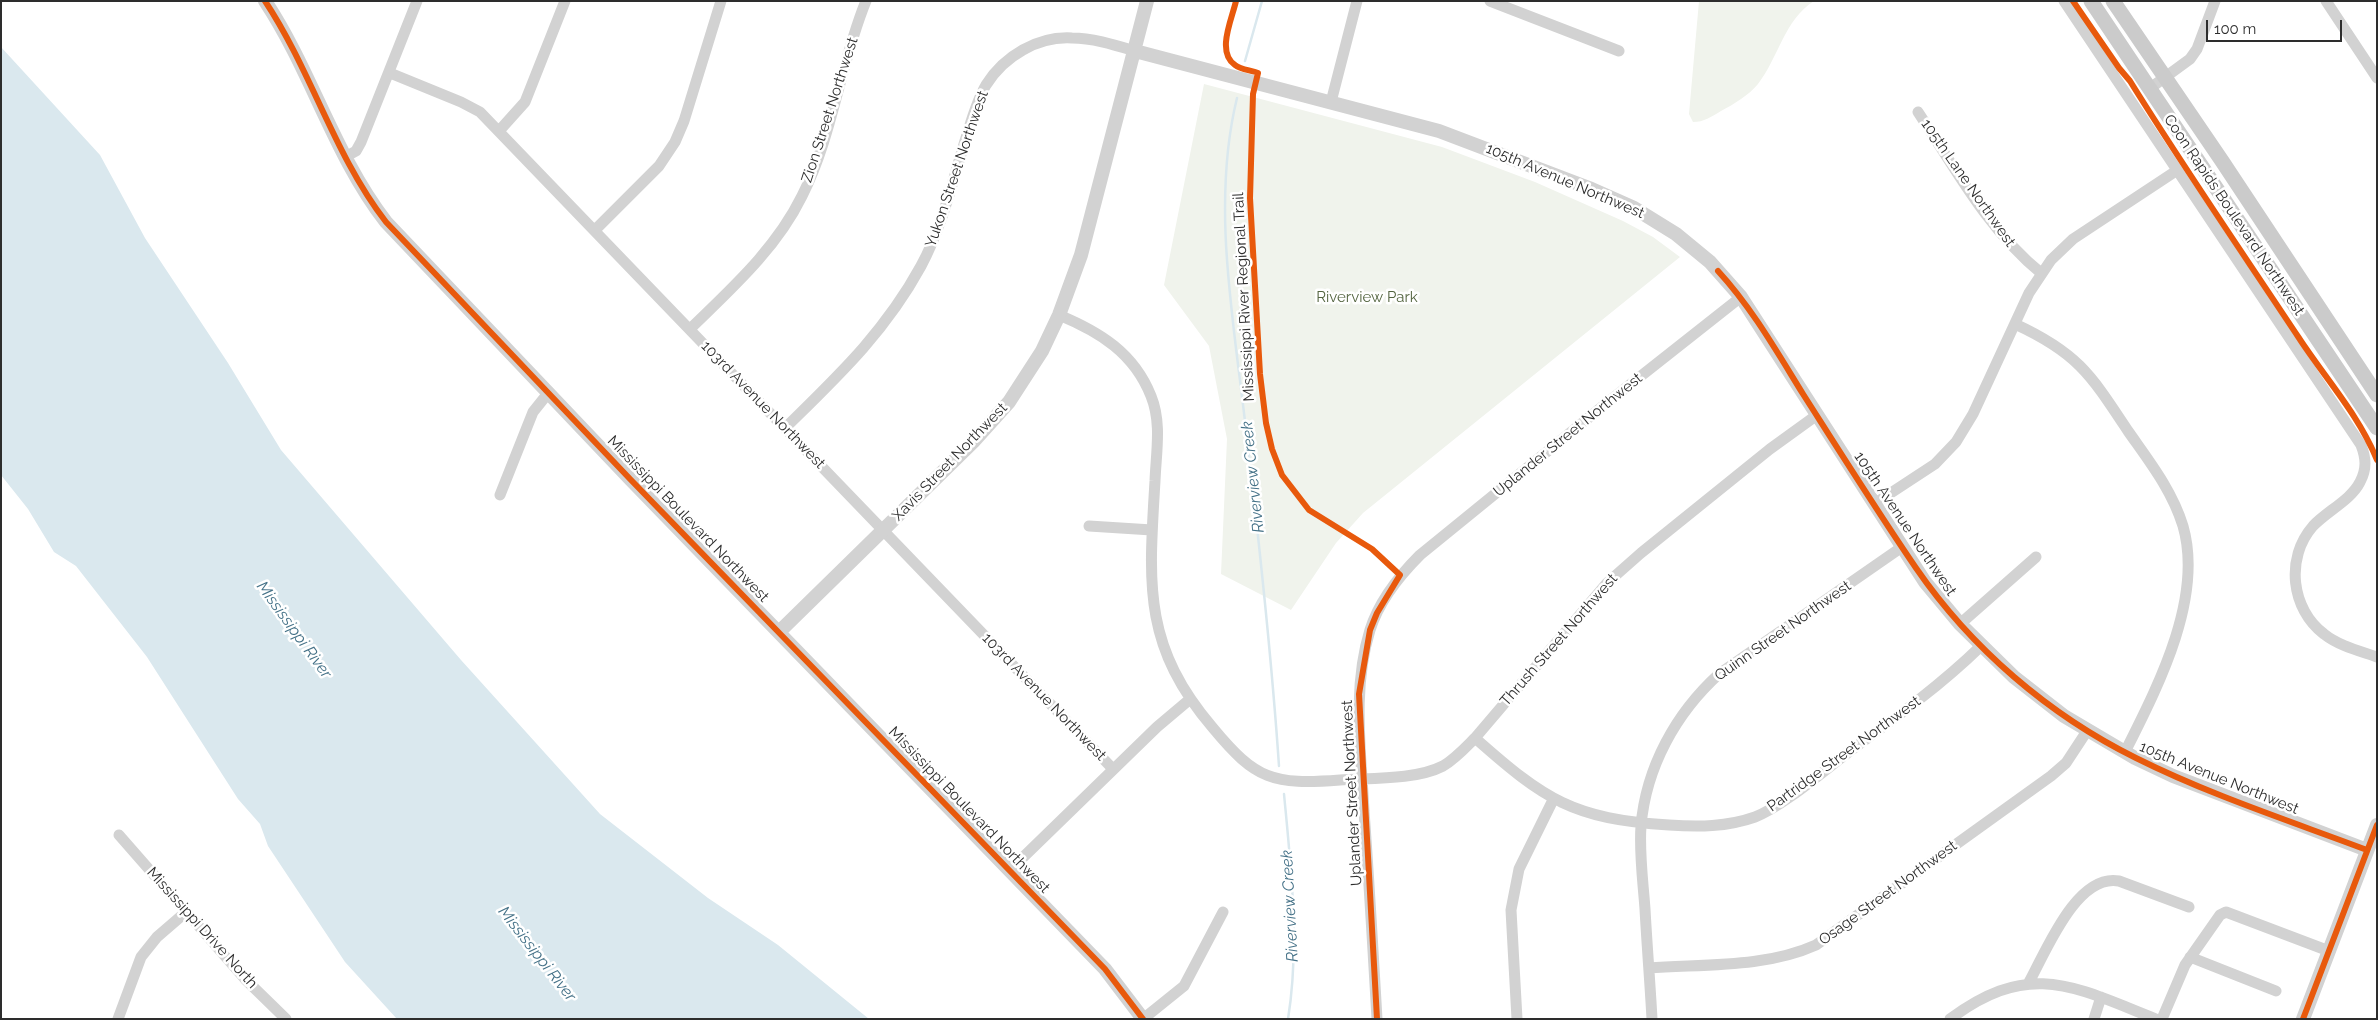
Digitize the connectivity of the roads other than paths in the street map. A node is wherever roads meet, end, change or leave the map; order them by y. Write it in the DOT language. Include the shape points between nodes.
graph roads {
  1 [pos="265,1"];
  2 [pos="417,1"];
  3 [pos="565,1"];
  4 [pos="721,1"];
  5 [pos="866,1"];
  6 [pos="1147,1"];
  7 [pos="1357,1"];
  8 [pos="2064,1"];
  9 [pos="2091,1"];
  10 [pos="2112,1"];
  11 [pos="2216,1"];
  12 [pos="2326,1"];
  13 [pos="1494,2"];
  14 [pos="1135,51"];
  15 [pos="1619,52"];
  16 [pos="390,73"];
  17 [pos="2165,78"];
  18 [pos="2377,78"];
  19 [pos="2149,89"];
  20 [pos="1331,102"];
  21 [pos="1918,112"];
  22 [pos="499,131"];
  23 [pos="345,158"];
  24 [pos="2176,171"];
  25 [pos="595,230"];
  26 [pos="2041,273"];
  27 [pos="1741,297"];
  28 [pos="1059,314"];
  29 [pos="2015,324"];
  30 [pos="690,329"];
  31 [pos="549,392"];
  32 [pos="2377,395"];
  33 [pos="1817,415"];
  34 [pos="785,428"];
  35 [pos="2377,428"];
  36 [pos="500,495"];
  37 [pos="1874,504"];
  38 [pos="1088,526"];
  39 [pos="883,530"];
  40 [pos="1152,530"];
  41 [pos="1902,547"];
  42 [pos="2036,557"];
  43 [pos="1960,624"];
  44 [pos="779,632"];
  45 [pos="1981,646"];
  46 [pos="2377,657"];
  47 [pos="1189,700"];
  48 [pos="2088,731"];
  49 [pos="1475,738"];
  50 [pos="2124,752"];
  51 [pos="1113,769"];
  52 [pos="1362,778"];
  53 [pos="1553,800"];
  54 [pos="1641,824"];
  55 [pos="2377,825"];
  56 [pos="119,835"];
  57 [pos="2367,850"];
  58 [pos="1010,870"];
  59 [pos="2189,907"];
  60 [pos="186,912"];
  61 [pos="1223,912"];
  62 [pos="2329,951"];
  63 [pos="2190,957"];
  64 [pos="1649,968"];
  65 [pos="2028,984"];
  66 [pos="2276,991"];
  67 [pos="2101,997"];
  68 [pos="118,1019"];
  69 [pos="286,1019"];
  70 [pos="1143,1019"];
  71 [pos="1377,1019"];
  72 [pos="1517,1019"];
  73 [pos="1652,1019"];
  74 [pos="1950,1019"];
  75 [pos="2094,1019"];
  76 [pos="2156,1019"];
  77 [pos="2162,1019"];
  78 [pos="2303,1019"];
  1 -- 23 [label="street, Mississippi Boulevard Northwest" via="295,51"];
  2 -- 16 [label="street"];
  3 -- 22 [label="street" via="525,102"];
  4 -- 25 [label="street" via="675,142 659,166"];
  5 -- 30 [label="street, Zion Street Northwest" via="816,164 802,196 775,241"];
  6 -- 14 [label="street, Xavis Street Northwest"];
  7 -- 20 [label="street"];
  8 -- 24 [label="street"];
  9 -- 19 [label="main road, Coon Rapids Boulevard Northwest"];
  10 -- 17 [label="main road, Coon Rapids Boulevard Northwest"];
  11 -- 17 [label="street" via="2197,49"];
  12 -- 18 [label="street"];
  13 -- 15 [label="street"];
  14 -- 20 [label="street, 105th Avenue Northwest"];
  14 -- 28 [label="street, Xavis Street Northwest" via="1081,255"];
  14 -- 34 [label="street, Yukon Street Northwest" via="1087,39 1056,39 1030,46 997,70 985,86 975,109 944,211 920,268 892,314 864,350"];
  16 -- 22 [label="street, 103rd Avenue Northwest" via="471,106"];
  16 -- 23 [label="street" via="361,142"];
  17 -- 19 [label="street"];
  17 -- 32 [label="main road, Coon Rapids Boulevard Northwest"];
  19 -- 35 [label="main road, Coon Rapids Boulevard Northwest"];
  20 -- 27 [label="street, 105th Avenue Northwest" via="1450,135 1626,204 1687,242"];
  21 -- 26 [label="street, 105th Lane Northwest" via="1996,228"];
  22 -- 25 [label="street, 103rd Avenue Northwest"];
  23 -- 31 [label="street, Mississippi Boulevard Northwest" via="386,222"];
  24 -- 26 [label="street" via="2073,240"];
  24 -- 46 [label="street" via="2361,445 2365,458 2361,481 2305,537 2297,558 2295,580 2303,609 2316,626 2337,642"];
  25 -- 30 [label="street, 103rd Avenue Northwest"];
  26 -- 29 [label="street"];
  27 -- 33 [label="street, 105th Avenue Northwest"];
  27 -- 52 [label="street, Uplander Street Northwest" via="1426,550 1400,575 1377,613 1363,660 1359,714"];
  28 -- 39 [label="street, Xavis Street Northwest" via="1029,373 998,415"];
  28 -- 40 [label="street, Thrush Street Northwest" via="1115,344 1137,368 1152,397 1158,431"];
  29 -- 37 [label="street" via="1973,414 1956,442 1935,464"];
  29 -- 50 [label="street" via="2061,348 2095,382 2160,476 2184,532 2189,571 2186,602 2153,695"];
  30 -- 34 [label="street, 103rd Avenue Northwest"];
  31 -- 36 [label="street" via="533,412"];
  31 -- 44 [label="street, Mississippi Boulevard Northwest"];
  33 -- 37 [label="street, 105th Avenue Northwest"];
  33 -- 49 [label="street, Thrush Street Northwest" via="1607,583"];
  34 -- 39 [label="street, 103rd Avenue Northwest"];
  37 -- 41 [label="street, 105th Avenue Northwest"];
  38 -- 40 [label="street"];
  39 -- 44 [label="street, Xavis Street Northwest"];
  39 -- 51 [label="street, 103rd Avenue Northwest"];
  40 -- 47 [label="street, Thrush Street Northwest" via="1154,613 1170,662"];
  41 -- 43 [label="street, 105th Avenue Northwest" via="1925,582"];
  41 -- 54 [label="street, Quinn Street Northwest" via="1732,664 1697,695 1678,719 1661,752 1647,790"];
  42 -- 43 [label="street"];
  43 -- 45 [label="street, 105th Avenue Northwest"];
  44 -- 58 [label="street, Mississippi Boulevard Northwest"];
  45 -- 48 [label="street, 105th Avenue Northwest" via="2038,697"];
  45 -- 54 [label="street, Partridge Street Northwest" via="1927,694 1784,800 1757,816 1725,825"];
  47 -- 51 [label="street"];
  47 -- 52 [label="street, Thrush Street Northwest" via="1240,758 1263,775 1291,782"];
  48 -- 50 [label="street, 105th Avenue Northwest"];
  48 -- 64 [label="street, Osage Street Northwest" via="2066,763 2051,776 1816,945 1763,960"];
  49 -- 52 [label="street, Thrush Street Northwest" via="1457,756 1433,770"];
  49 -- 53 [label="street, Partridge Street Northwest" via="1524,781"];
  50 -- 57 [label="street, 105th Avenue Northwest" via="2173,776"];
  51 -- 58 [label="street"];
  52 -- 71 [label="street, Uplander Street Northwest"];
  53 -- 54 [label="street, Partridge Street Northwest" via="1584,812"];
  53 -- 72 [label="street" via="1519,869 1511,910"];
  54 -- 64 [label="street, Quinn Street Northwest"];
  55 -- 57 [label="street"];
  56 -- 60 [label="street, Mississippi Drive North"];
  57 -- 62 [label="street"];
  58 -- 70 [label="street, Mississippi Boulevard Northwest" via="1105,969"];
  59 -- 65 [label="street" via="2119,881 2104,881 2072,906"];
  60 -- 68 [label="street" via="157,937 141,957"];
  60 -- 69 [label="street, Mississippi Drive North" via="245,979"];
  61 -- 70 [label="street" via="1184,986"];
  62 -- 63 [label="street" via="2226,912 2220,915"];
  62 -- 78 [label="street"];
  63 -- 66 [label="street"];
  63 -- 77 [label="street"];
  64 -- 73 [label="street, Quinn Street Northwest"];
  65 -- 67 [label="street" via="2065,985"];
  65 -- 74 [label="street" via="1981,999"];
  67 -- 75 [label="street"];
  67 -- 76 [label="street"];
}
